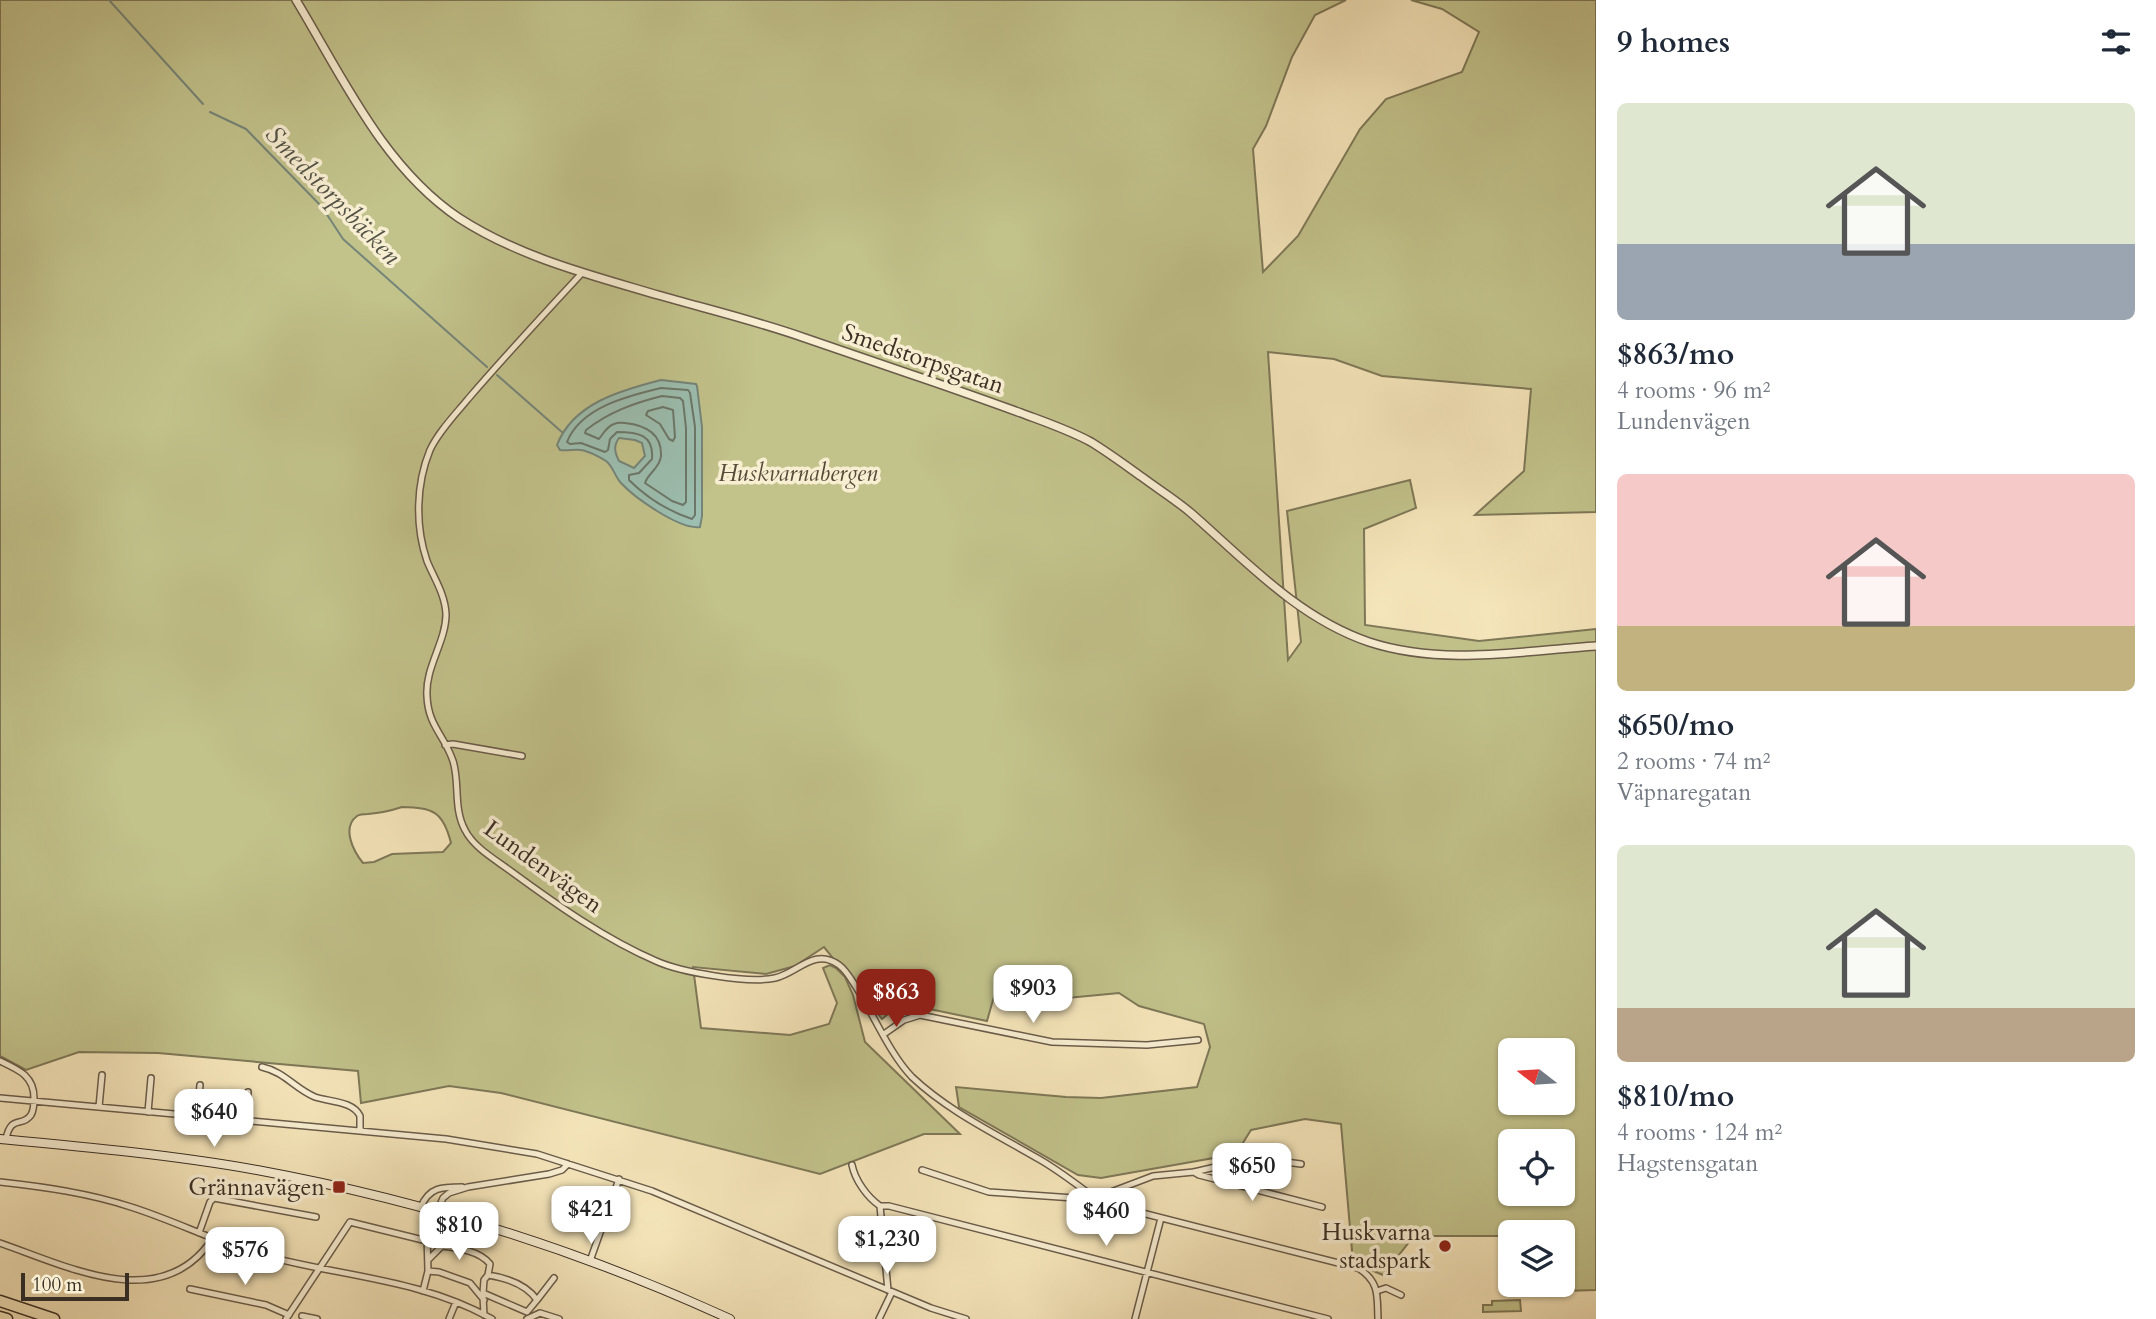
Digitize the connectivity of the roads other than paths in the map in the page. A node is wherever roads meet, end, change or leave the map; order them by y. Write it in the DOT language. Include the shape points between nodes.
graph roads {
  1 [pos="296,0"];
  2 [pos="582,273"];
  3 [pos="1596,646"];
  4 [pos="445,745"];
  5 [pos="522,756"];
  6 [pos="884,1034"];
  7 [pos="1198,1040"];
  8 [pos="0,1061"];
  9 [pos="262,1067"];
  10 [pos="103,1075"];
  11 [pos="151,1079"];
  12 [pos="200,1085"];
  13 [pos="248,1092"];
  14 [pos="0,1098"];
  15 [pos="34,1101"];
  16 [pos="99,1107"];
  17 [pos="148,1112"];
  18 [pos="197,1116"];
  19 [pos="245,1121"];
  20 [pos="360,1131"];
  21 [pos="3,1139"];
  22 [pos="568,1164"];
  23 [pos="1301,1164"];
  24 [pos="852,1165"];
  25 [pos="922,1170"];
  26 [pos="1194,1172"];
  27 [pos="619,1180"];
  28 [pos="0,1182"];
  29 [pos="468,1187"];
  30 [pos="1095,1198"];
  31 [pos="880,1206"];
  32 [pos="421,1207"];
  33 [pos="1322,1207"];
  34 [pos="438,1211"];
  35 [pos="316,1217"];
  36 [pos="1161,1218"];
  37 [pos="199,1233"];
  38 [pos="213,1238"];
  39 [pos="427,1241"];
  40 [pos="0,1243"];
  41 [pos="590,1261"];
  42 [pos="428,1262"];
  43 [pos="318,1269"];
  44 [pos="428,1271"];
  45 [pos="1147,1273"];
  46 [pos="488,1275"];
  47 [pos="554,1278"];
  48 [pos="190,1289"];
  49 [pos="1377,1290"];
  50 [pos="890,1291"];
  51 [pos="423,1292"];
  52 [pos="1401,1295"];
  53 [pos="483,1296"];
  54 [pos="537,1300"];
  55 [pos="0,1301"];
  56 [pos="456,1302"];
  57 [pos="484,1315"];
  58 [pos="302,1316"];
  59 [pos="0,1317"];
  60 [pos="288,1317"];
  61 [pos="526,1317"];
  62 [pos="7,1319"];
  63 [pos="54,1319"];
  64 [pos="317,1319"];
  65 [pos="449,1319"];
  66 [pos="492,1319"];
  67 [pos="559,1319"];
  68 [pos="730,1319"];
  69 [pos="879,1319"];
  70 [pos="966,1319"];
  71 [pos="1135,1319"];
  72 [pos="1328,1319"];
  73 [pos="1378,1319"];
  1 -- 2 [label="street, Smedstorpsgatan" via="377,136 436,202 493,237"];
  2 -- 3 [label="street, Smedstorpsgatan" via="805,338 960,390 1088,440 1186,509 1283,595 1365,641 1431,656"];
  2 -- 4 [label="street, Lundenvägen" via="439,433 425,466 419,529 446,612 426,694 431,720"];
  4 -- 5 [label="street"];
  4 -- 6 [label="street, Lundenvägen" via="455,769 458,814 471,840 576,916 679,970 764,980 790,973 811,960 828,959 845,970"];
  6 -- 7 [label="street" via="920,1014 1052,1042 1147,1045"];
  6 -- 30 [label="street, Lundenvägen" via="911,1076 932,1093"];
  8 -- 15 [label="street" via="31,1080"];
  9 -- 20 [label="street" via="281,1073 316,1097 353,1108 360,1116"];
  10 -- 16 [label="street"];
  11 -- 17 [label="street"];
  12 -- 18 [label="street"];
  13 -- 19 [label="street"];
  14 -- 15 [label="street"];
  15 -- 16 [label="street"];
  15 -- 21 [label="street" via="31,1115 12,1124"];
  16 -- 17 [label="street"];
  17 -- 18 [label="street"];
  18 -- 19 [label="street"];
  19 -- 20 [label="street"];
  20 -- 22 [label="street" via="487,1144"];
  21 -- 32 [label="main road" via="256,1170"];
  22 -- 27 [label="street"];
  22 -- 29 [label="street" via="549,1174"];
  23 -- 26 [label="street" via="1254,1158"];
  24 -- 31 [label="street" via="871,1200"];
  25 -- 30 [label="street" via="989,1192"];
  26 -- 30 [label="street" via="1153,1176"];
  26 -- 33 [label="street"];
  27 -- 41 [label="street"];
  27 -- 50 [label="street"];
  28 -- 37 [label="street" via="101,1198"];
  29 -- 32 [label="street" via="430,1191"];
  29 -- 34 [label="street" via="443,1198"];
  30 -- 36 [label="street"];
  31 -- 45 [label="street"];
  31 -- 50 [label="street"];
  32 -- 34 [label="main road"];
  34 -- 39 [label="street"];
  34 -- 41 [label="main road"];
  35 -- 37 [label="street" via="214,1198"];
  36 -- 45 [label="street"];
  36 -- 49 [label="street" via="1358,1268 1374,1281"];
  37 -- 38 [label="street"];
  38 -- 40 [label="street" via="207,1248 168,1276 136,1281 100,1277"];
  38 -- 43 [label="street"];
  39 -- 42 [label="street"];
  39 -- 43 [label="street" via="350,1222"];
  41 -- 68 [label="main road"];
  42 -- 44 [label="street"];
  42 -- 46 [label="street" via="442,1246 466,1250 487,1260"];
  43 -- 51 [label="street"];
  43 -- 60 [label="street"];
  44 -- 51 [label="street"];
  44 -- 53 [label="street" via="470,1283"];
  45 -- 71 [label="street"];
  45 -- 72 [label="street"];
  46 -- 53 [label="street"];
  46 -- 54 [label="street" via="516,1283"];
  47 -- 54 [label="street"];
  48 -- 60 [label="street" via="266,1305"];
  49 -- 52 [label="street" via="1386,1288"];
  49 -- 73 [label="street"];
  50 -- 69 [label="street"];
  50 -- 70 [label="street"];
  51 -- 56 [label="street"];
  53 -- 57 [label="street"];
  53 -- 61 [label="street"];
  54 -- 61 [label="street"];
  55 -- 63 [label="highway"];
  56 -- 57 [label="street"];
  56 -- 65 [label="street"];
  57 -- 66 [label="street"];
  58 -- 64 [label="street"];
  59 -- 62 [label="highway"];
  61 -- 67 [label="street" via="540,1313"];
}
